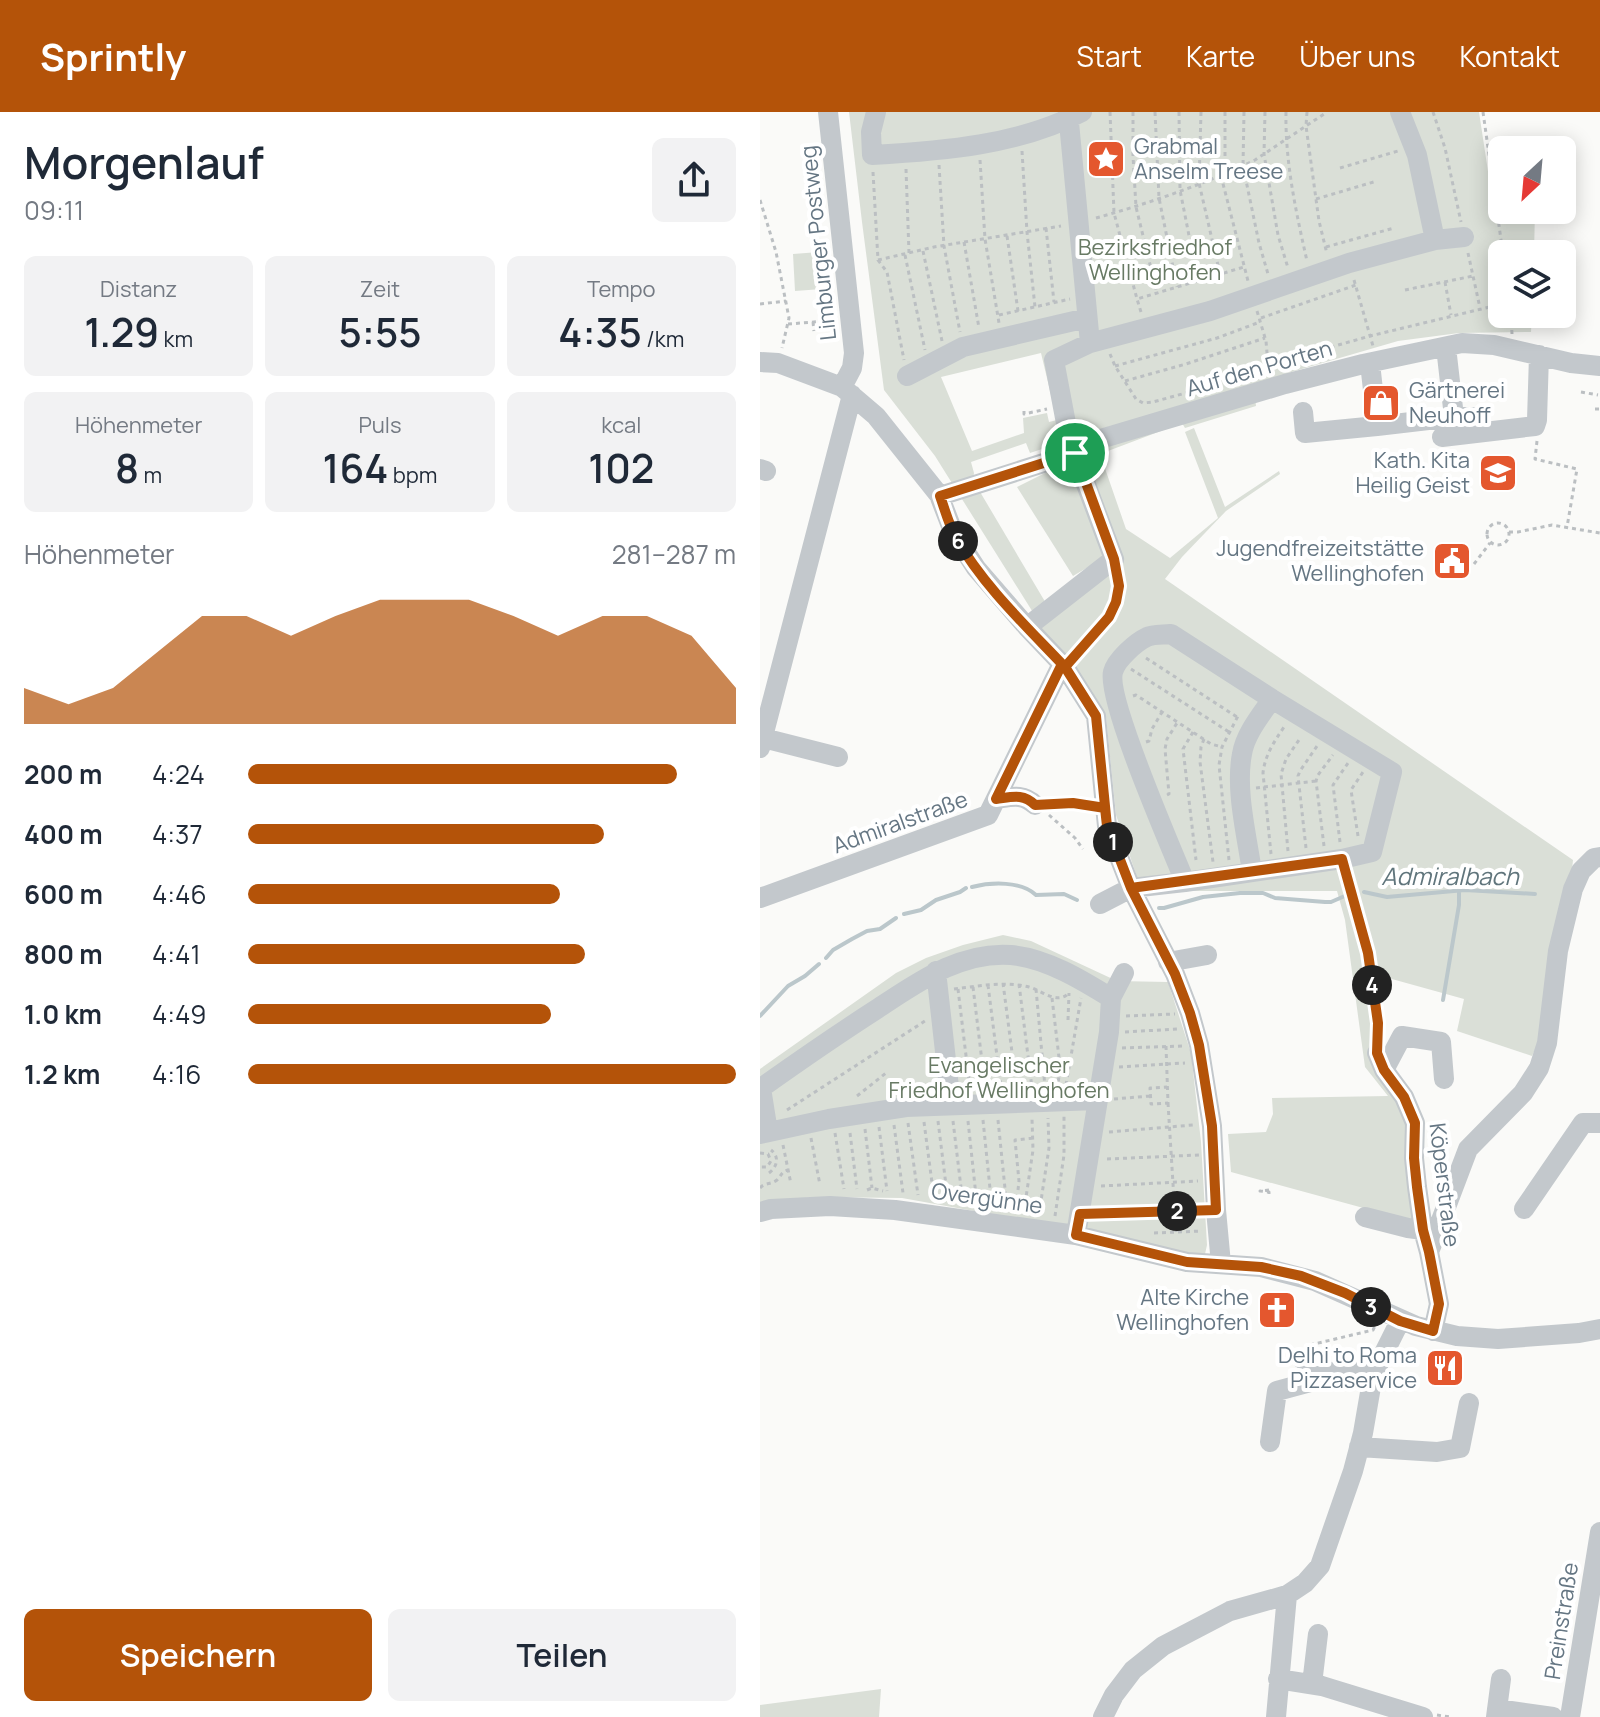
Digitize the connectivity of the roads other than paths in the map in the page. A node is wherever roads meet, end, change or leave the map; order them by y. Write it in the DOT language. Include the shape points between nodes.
graph roads {
  1 [pos="828,112"];
  2 [pos="876,112"];
  3 [pos="1400,112"];
  4 [pos="1073,114"];
  5 [pos="1464,237"];
  6 [pos="1435,240"];
  7 [pos="1087,318"];
  8 [pos="1098,341"];
  9 [pos="1446,347"];
  10 [pos="1539,355"];
  11 [pos="769,362"];
  12 [pos="1366,363"];
  13 [pos="1600,366"];
  14 [pos="907,376"];
  15 [pos="847,391"];
  16 [pos="1303,412"];
  17 [pos="1454,417"];
  18 [pos="1480,417"];
  19 [pos="1377,426"];
  20 [pos="1442,437"];
  21 [pos="1075,453"];
  22 [pos="940,496"];
  23 [pos="1027,627"];
  24 [pos="1063,665"];
  25 [pos="1272,699"];
  26 [pos="762,736"];
  27 [pos="838,757"];
  28 [pos="996,799"];
  29 [pos="1040,809"];
  30 [pos="1600,857"];
  31 [pos="1307,864"];
  32 [pos="1200,880"];
  33 [pos="1131,888"];
  34 [pos="760,898"];
  35 [pos="1100,904"];
  36 [pos="1207,955"];
  37 [pos="1168,962"];
  38 [pos="1124,973"];
  39 [pos="944,984"];
  40 [pos="1108,1033"];
  41 [pos="1444,1079"];
  42 [pos="1097,1100"];
  43 [pos="933,1107"];
  44 [pos="1600,1123"];
  45 [pos="772,1134"];
  46 [pos="1524,1209"];
  47 [pos="760,1212"];
  48 [pos="1365,1217"];
  49 [pos="1423,1230"];
  50 [pos="1076,1235"];
  51 [pos="1429,1252"];
  52 [pos="1221,1264"];
  53 [pos="1400,1321"];
  54 [pos="1600,1329"];
  55 [pos="1433,1331"];
  56 [pos="1302,1359"];
  57 [pos="1376,1366"];
  58 [pos="1336,1375"];
  59 [pos="1469,1403"];
  60 [pos="1270,1442"];
  61 [pos="1359,1447"];
  62 [pos="1600,1532"];
  63 [pos="1287,1595"];
  64 [pos="1318,1634"];
  65 [pos="1278,1679"];
  66 [pos="1501,1679"];
  67 [pos="1312,1684"];
  68 [pos="1496,1713"];
  69 [pos="1103,1717"];
  70 [pos="1276,1717"];
  71 [pos="1423,1717"];
  72 [pos="1553,1717"];
  73 [pos="1570,1717"];
  1 -- 15 [label="street, Limburger Postweg" via="854,353"];
  2 -- 4 [label="street" via="872,155 979,144 1021,135"];
  3 -- 6 [label="street"];
  4 -- 7 [label="street"];
  5 -- 6 [label="street"];
  6 -- 8 [label="street"];
  7 -- 8 [label="street"];
  7 -- 14 [label="street" via="964,350"];
  8 -- 21 [label="street" via="1054,360"];
  9 -- 10 [label="street, Auf den Porten" via="1494,345"];
  9 -- 12 [label="street, Auf den Porten"];
  9 -- 17 [label="street"];
  10 -- 13 [label="street, Auf den Porten"];
  10 -- 20 [label="street" via="1535,426"];
  11 -- 15 [label="street" via="806,369"];
  12 -- 19 [label="street"];
  12 -- 21 [label="street, Auf den Porten" via="1132,429"];
  15 -- 22 [label="street" via="876,416"];
  15 -- 26 [label="street, Limburger Postweg"];
  16 -- 19 [label="street" via="1305,433"];
  17 -- 18 [label="street"];
  17 -- 19 [label="street"];
  21 -- 22 [label="street, Auf den Porten"];
  21 -- 23 [label="street" via="1114,559"];
  22 -- 23 [label="street" via="954,534 976,568"];
  23 -- 24 [label="street"];
  24 -- 28 [label="street, Admiralstraße"];
  24 -- 33 [label="street" via="1096,716 1107,826"];
  25 -- 31 [label="street" via="1242,753 1240,790"];
  25 -- 31 [label="street" via="1392,772 1372,852"];
  25 -- 32 [label="street" via="1171,634 1149,636 1112,674 1131,746 1152,798"];
  26 -- 27 [label="street"];
  28 -- 29 [label="street" via="1021,796"];
  28 -- 34 [label="street, Admiralstraße" via="988,815"];
  30 -- 51 [label="street" via="1581,871 1573,889 1539,1068 1523,1093 1468,1149"];
  31 -- 32 [label="street"];
  32 -- 33 [label="street"];
  33 -- 35 [label="street"];
  33 -- 37 [label="street"];
  36 -- 37 [label="street"];
  37 -- 52 [label="street" via="1199,1045 1212,1126"];
  38 -- 40 [label="street"];
  39 -- 40 [label="street" via="974,958 1030,958 1072,985"];
  39 -- 43 [label="street"];
  39 -- 45 [label="street" via="834,1036 761,1088"];
  40 -- 42 [label="street"];
  41 -- 49 [label="street, Köperstraße" via="1441,1042 1402,1036 1380,1062 1415,1123"];
  42 -- 43 [label="street"];
  42 -- 50 [label="street"];
  43 -- 45 [label="street" via="808,1123"];
  44 -- 46 [label="street" via="1583,1123"];
  47 -- 50 [label="street, Overgünne" via="830,1206 895,1210"];
  48 -- 49 [label="street"];
  49 -- 51 [label="street, Köperstraße"];
  50 -- 52 [label="street, Overgünne" via="1187,1262"];
  51 -- 55 [label="street, Köperstraße" via="1439,1304"];
  52 -- 53 [label="street, Overgünne" via="1301,1276"];
  53 -- 55 [label="street, Overgünne"];
  53 -- 57 [label="street"];
  54 -- 55 [label="street, Overgünne" via="1498,1339"];
  56 -- 58 [label="street"];
  57 -- 58 [label="street"];
  57 -- 61 [label="street"];
  58 -- 60 [label="street" via="1277,1391"];
  59 -- 61 [label="street" via="1460,1448 1437,1452"];
  61 -- 63 [label="street" via="1320,1566"];
  62 -- 73 [label="street, Preinstraße"];
  63 -- 65 [label="street"];
  63 -- 69 [label="street" via="1230,1611 1163,1646 1133,1670"];
  64 -- 67 [label="street"];
  65 -- 67 [label="street"];
  65 -- 70 [label="street"];
  66 -- 68 [label="street"];
  67 -- 71 [label="street"];
  68 -- 72 [label="street"];
}
